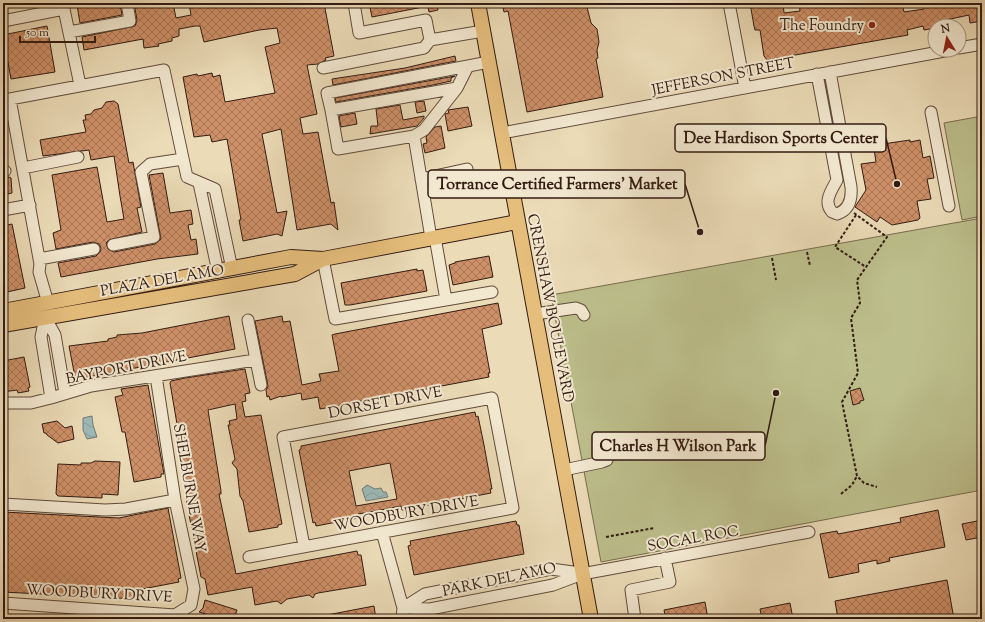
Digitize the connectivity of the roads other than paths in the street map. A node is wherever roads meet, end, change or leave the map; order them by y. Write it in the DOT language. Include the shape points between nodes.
graph roads {
  1 [pos="127,3"];
  2 [pos="354,3"];
  3 [pos="478,3"];
  4 [pos="729,3"];
  5 [pos="3,21"];
  6 [pos="483,31"];
  7 [pos="69,32"];
  8 [pos="430,40"];
  9 [pos="982,44"];
  10 [pos="967,47"];
  11 [pos="927,54"];
  12 [pos="489,62"];
  13 [pos="468,66"];
  14 [pos="323,68"];
  15 [pos="830,72"];
  16 [pos="818,74"];
  17 [pos="80,85"];
  18 [pos="457,88"];
  19 [pos="745,88"];
  20 [pos="331,110"];
  21 [pos="932,112"];
  22 [pos="502,133"];
  23 [pos="414,136"];
  24 [pos="78,157"];
  25 [pos="183,159"];
  26 [pos="23,168"];
  27 [pos="467,168"];
  28 [pos="421,179"];
  29 [pos="199,183"];
  30 [pos="30,205"];
  31 [pos="949,206"];
  32 [pos="3,210"];
  33 [pos="518,222"];
  34 [pos="433,238"];
  35 [pos="113,245"];
  36 [pos="94,249"];
  37 [pos="323,258"];
  38 [pos="40,261"];
  39 [pos="232,269"];
  40 [pos="218,272"];
  41 [pos="235,284"];
  42 [pos="492,292"];
  43 [pos="446,300"];
  44 [pos="47,307"];
  45 [pos="3,311"];
  46 [pos="535,314"];
  47 [pos="584,315"];
  48 [pos="248,320"];
  49 [pos="3,325"];
  50 [pos="255,360"];
  51 [pos="60,365"];
  52 [pos="46,367"];
  53 [pos="156,376"];
  54 [pos="261,386"];
  55 [pos="65,393"];
  56 [pos="52,398"];
  57 [pos="3,403"];
  58 [pos="609,452"];
  59 [pos="564,470"];
  60 [pos="175,500"];
  61 [pos="3,504"];
  62 [pos="513,508"];
  63 [pos="382,532"];
  64 [pos="809,532"];
  65 [pos="304,546"];
  66 [pos="248,557"];
  67 [pos="665,558"];
  68 [pos="582,574"];
  69 [pos="3,603"];
  70 [pos="191,605"];
  71 [pos="402,614"];
  72 [pos="591,619"];
  73 [pos="635,619"];
  1 -- 7 [label="street" via="130,21"];
  2 -- 8 [label="street" via="360,33 426,20"];
  3 -- 6 [label="main road, CRENSHAW BOULEVARD"];
  4 -- 19 [label="street"];
  5 -- 7 [label="street" via="64,9"];
  6 -- 8 [label="street"];
  6 -- 12 [label="main road, CRENSHAW BOULEVARD"];
  7 -- 17 [label="street"];
  8 -- 14 [label="street" via="424,48"];
  9 -- 10 [label="street"];
  11 -- 15 [label="street, JEFFERSON STREET"];
  12 -- 13 [label="street"];
  12 -- 22 [label="main road, CRENSHAW BOULEVARD"];
  13 -- 18 [label="street"];
  13 -- 20 [label="street" via="327,93"];
  15 -- 16 [label="street, JEFFERSON STREET"];
  15 -- 16 [label="street" via="852,195 846,208 837,214 832,212 827,204 837,180"];
  16 -- 19 [label="street, JEFFERSON STREET"];
  17 -- 25 [label="street" via="164,70"];
  17 -- 26 [label="street" via="10,99"];
  18 -- 20 [label="street"];
  18 -- 23 [label="street" via="424,130"];
  19 -- 22 [label="street, JEFFERSON STREET"];
  20 -- 23 [label="street" via="338,149"];
  21 -- 31 [label="street"];
  22 -- 33 [label="main road, CRENSHAW BOULEVARD"];
  23 -- 28 [label="street"];
  24 -- 26 [label="street"];
  25 -- 29 [label="street" via="187,177"];
  25 -- 35 [label="street" via="150,164 141,172 154,237"];
  26 -- 30 [label="street"];
  27 -- 28 [label="street"];
  28 -- 34 [label="street"];
  29 -- 39 [label="street" via="215,189"];
  29 -- 40 [label="street"];
  30 -- 32 [label="street"];
  30 -- 38 [label="street"];
  33 -- 34 [label="main road, PLAZA DEL AMO"];
  33 -- 46 [label="main road, CRENSHAW BOULEVARD"];
  34 -- 37 [label="main road, PLAZA DEL AMO"];
  34 -- 43 [label="street"];
  36 -- 38 [label="street"];
  37 -- 39 [label="main road, PLAZA DEL AMO" via="291,257"];
  37 -- 41 [label="main road, PLAZA DEL AMO" via="295,274"];
  37 -- 43 [label="street" via="335,319"];
  38 -- 44 [label="street" via="47,288"];
  39 -- 40 [label="main road, PLAZA DEL AMO"];
  39 -- 41 [label="main road"];
  40 -- 44 [label="main road, PLAZA DEL AMO"];
  41 -- 44 [label="main road, PLAZA DEL AMO"];
  42 -- 43 [label="street"];
  44 -- 45 [label="main road, PLAZA DEL AMO"];
  44 -- 49 [label="main road, PLAZA DEL AMO"];
  44 -- 51 [label="street"];
  44 -- 52 [label="street" via="40,337"];
  46 -- 47 [label="street" via="576,308"];
  46 -- 59 [label="main road, CRENSHAW BOULEVARD"];
  48 -- 50 [label="street"];
  50 -- 53 [label="street, BAYPORT DRIVE"];
  50 -- 54 [label="street"];
  51 -- 52 [label="street"];
  51 -- 55 [label="street"];
  52 -- 56 [label="street"];
  53 -- 55 [label="street, BAYPORT DRIVE" via="90,386"];
  53 -- 60 [label="street, SHELBURNE WAY"];
  55 -- 56 [label="street, BAYPORT DRIVE"];
  56 -- 57 [label="street, BAYPORT DRIVE" via="31,403"];
  58 -- 59 [label="street" via="607,460 602,462"];
  59 -- 68 [label="main road, CRENSHAW BOULEVARD"];
  60 -- 61 [label="street" via="105,510"];
  60 -- 70 [label="street, SHELBURNE WAY" via="194,589"];
  62 -- 63 [label="street, WOODBURY DRIVE"];
  62 -- 65 [label="street, DORSET DRIVE" via="492,398 283,437"];
  63 -- 65 [label="street, WOODBURY DRIVE"];
  63 -- 71 [label="street"];
  64 -- 67 [label="street, SOCAL ROC"];
  65 -- 66 [label="street, WOODBURY DRIVE"];
  67 -- 68 [label="street, SOCAL ROC"];
  67 -- 73 [label="street" via="670,582 631,590"];
  68 -- 71 [label="street, PARK DEL AMO" via="553,585"];
  68 -- 71 [label="street, PARK DEL AMO" via="551,569 425,594"];
  68 -- 72 [label="main road, CRENSHAW BOULEVARD"];
  69 -- 70 [label="street, WOODBURY DRIVE" via="175,615"];
}
